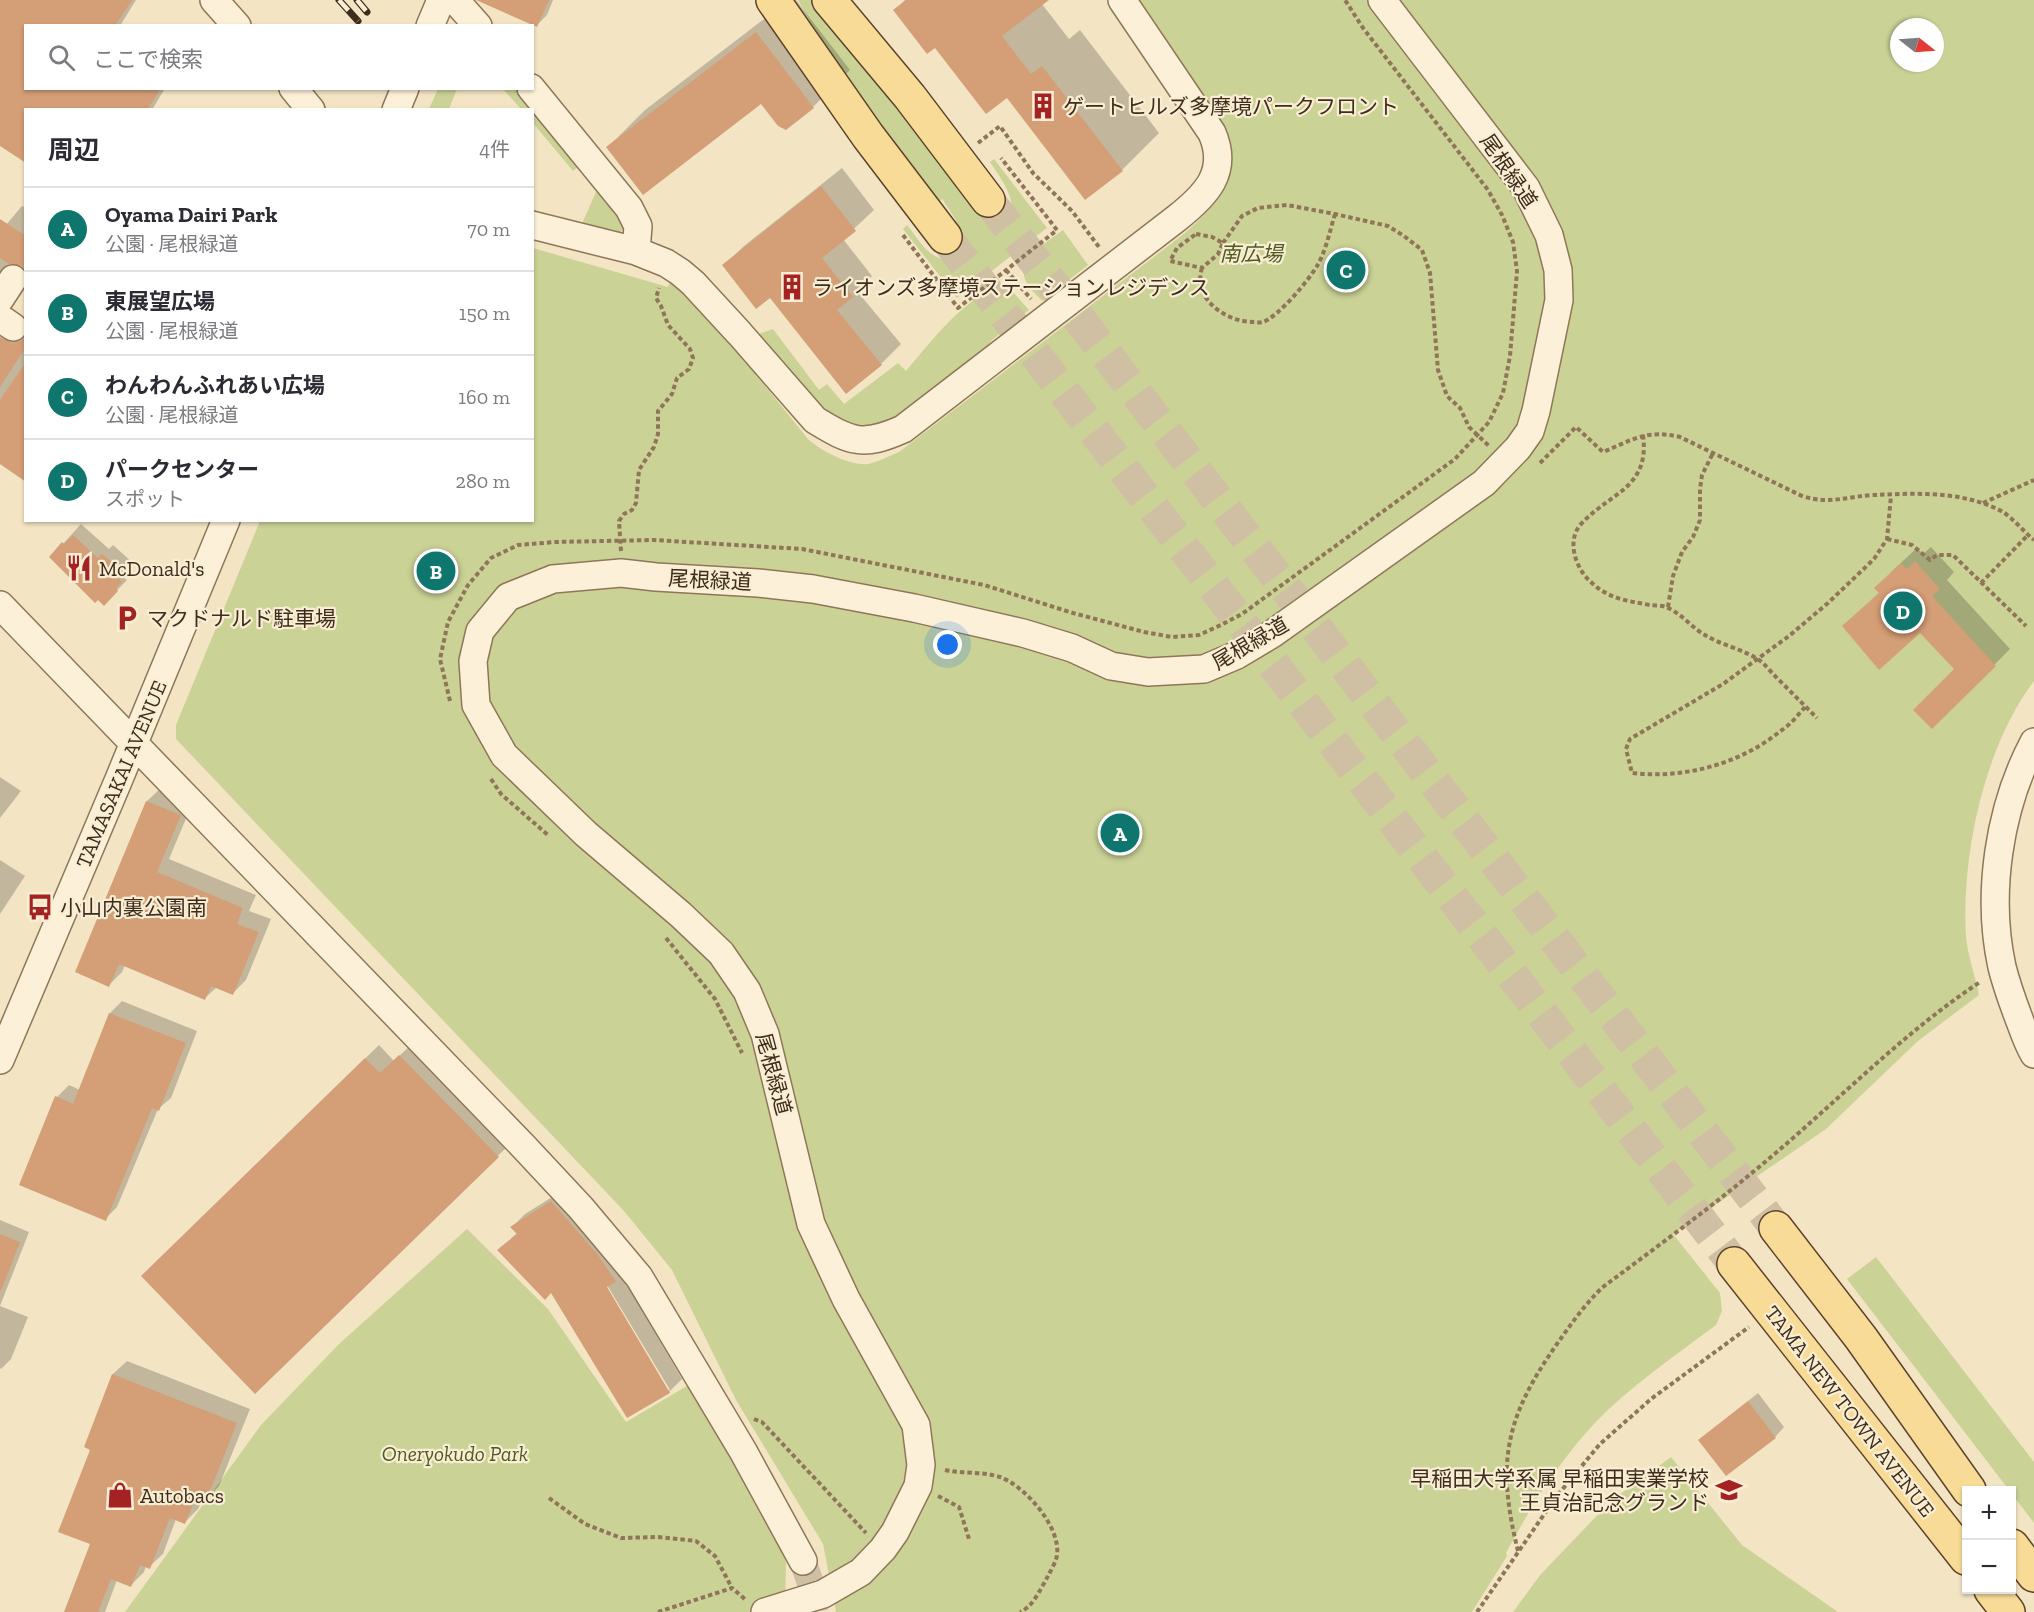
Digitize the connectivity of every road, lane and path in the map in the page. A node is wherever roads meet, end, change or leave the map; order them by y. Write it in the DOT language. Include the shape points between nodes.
graph roads {
  1 [pos="214,0"];
  2 [pos="441,0"];
  3 [pos="454,0"];
  4 [pos="773,0"];
  5 [pos="829,0"];
  6 [pos="1122,0"];
  7 [pos="1344,0"];
  8 [pos="1382,0"];
  9 [pos="235,24"];
  10 [pos="431,24"];
  11 [pos="476,24"];
  12 [pos="294,90"];
  13 [pos="404,90"];
  14 [pos="533,90"];
  15 [pos="309,108"];
  16 [pos="397,108"];
  17 [pos="972,148"];
  18 [pos="1001,158"];
  19 [pos="988,200"];
  20 [pos="1335,214"];
  21 [pos="534,225"];
  22 [pos="903,235"];
  23 [pos="945,237"];
  24 [pos="1223,243"];
  25 [pos="636,250"];
  26 [pos="1114,266"];
  27 [pos="1202,268"];
  28 [pos="1006,270"];
  29 [pos="656,298"];
  30 [pos="1036,304"];
  31 [pos="1477,435"];
  32 [pos="1643,435"];
  33 [pos="1713,453"];
  34 [pos="1503,465"];
  35 [pos="1535,468"];
  36 [pos="2034,480"];
  37 [pos="1891,496"];
  38 [pos="1983,504"];
  39 [pos="225,522"];
  40 [pos="2028,535"];
  41 [pos="1887,538"];
  42 [pos="2034,540"];
  43 [pos="1982,583"];
  44 [pos="0,605"];
  45 [pos="1668,607"];
  46 [pos="2026,626"];
  47 [pos="1758,659"];
  48 [pos="1805,707"];
  49 [pos="1817,718"];
  50 [pos="2034,742"];
  51 [pos="134,743"];
  52 [pos="1985,979"];
  53 [pos="2034,1054"];
  54 [pos="0,1060"];
  55 [pos="1776,1228"];
  56 [pos="1734,1264"];
  57 [pos="1756,1322"];
  58 [pos="752,1419"];
  59 [pos="920,1475"];
  60 [pos="1966,1486"];
  61 [pos="549,1498"];
  62 [pos="969,1539"];
  63 [pos="883,1549"];
  64 [pos="1518,1551"];
  65 [pos="2016,1551"];
  66 [pos="1962,1553"];
  67 [pos="803,1561"];
  68 [pos="2034,1575"];
  69 [pos="732,1588"];
  70 [pos="1994,1594"];
  71 [pos="770,1610"];
  72 [pos="658,1612"];
  73 [pos="1020,1612"];
  74 [pos="1477,1612"];
  75 [pos="2008,1612"];
  1 -- 9 [label="street"];
  2 -- 10 [label="street"];
  3 -- 11 [label="street"];
  4 -- 23 [label="main road"];
  5 -- 19 [label="main road"];
  6 -- 26 [label="street" via="1212,132 1217,157 1213,182 1202,197"];
  7 -- 31 [label="path" via="1488,190 1513,242 1517,271 1510,356 1503,393 1489,422"];
  8 -- 34 [label="street, 尾根緑道" via="1526,188 1549,235 1559,300 1530,431"];
  12 -- 15 [label="street"];
  13 -- 16 [label="street"];
  14 -- 25 [label="street" via="629,208 638,226"];
  17 -- 26 [label="path" via="1000,126 1033,173 1072,211"];
  18 -- 28 [label="path" via="1057,230"];
  20 -- 24 [label="path" via="1287,205 1258,208 1242,216"];
  20 -- 27 [label="path" via="1318,265 1282,308 1263,322 1240,322 1216,310 1203,292 1199,279"];
  20 -- 31 [label="path" via="1388,226 1422,250 1430,273 1438,369 1447,396"];
  21 -- 25 [label="street"];
  22 -- 28 [label="path" via="958,308"];
  24 -- 27 [label="path" via="1218,254"];
  24 -- 27 [label="path" via="1196,234 1177,248 1170,261"];
  25 -- 26 [label="street" via="666,263 693,283 815,420 838,434 862,441 882,439 903,429"];
  28 -- 30 [label="path"];
  29 -- 31 [label="path" via="668,325 690,349 693,358 658,411 658,434 639,470 636,503 619,521 622,542 802,549 984,585 1073,613 1173,637 1199,634 1242,614 1455,459"];
  31 -- 34 [label="path"];
  32 -- 33 [label="path" via="1662,433 1680,437"];
  32 -- 35 [label="path" via="1603,452 1576,427"];
  32 -- 45 [label="path" via="1642,465 1620,494 1581,523 1573,543 1574,553 1586,579 1607,595"];
  33 -- 37 [label="path" via="1816,501"];
  33 -- 45 [label="path" via="1702,475 1700,520 1673,576"];
  34 -- 59 [label="street, 尾根緑道" via="1484,483 1272,634 1204,669 1148,672 1111,666 1072,648 1023,633 813,589 621,573 553,579 508,597 480,632 473,661 476,705 504,755 721,953 747,991 765,1034 811,1224 846,1299 916,1425"];
  36 -- 38 [label="path"];
  37 -- 38 [label="path" via="1923,493"];
  37 -- 41 [label="path"];
  38 -- 40 [label="path" via="2005,513"];
  39 -- 51 [label="street, TAMASAKAI AVENUE"];
  40 -- 42 [label="path"];
  40 -- 43 [label="path"];
  41 -- 43 [label="path" via="1912,545 1930,560 1937,555 1953,555"];
  41 -- 47 [label="path" via="1874,560"];
  43 -- 46 [label="path"];
  44 -- 51 [label="street"];
  45 -- 47 [label="path" via="1703,634"];
  47 -- 48 [label="path"];
  47 -- 48 [label="path" via="1630,739 1626,749 1632,773 1706,769 1746,754 1783,730"];
  48 -- 49 [label="path"];
  50 -- 53 [label="street" via="2007,813 1996,906 2002,967"];
  51 -- 54 [label="street, TAMASAKAI AVENUE"];
  51 -- 67 [label="street" via="524,1147 639,1276"];
  52 -- 64 [label="path" via="1956,998 1758,1168 1592,1298 1522,1400 1508,1444 1508,1497"];
  55 -- 60 [label="main road" via="1861,1338"];
  56 -- 66 [label="main road, TAMA NEW TOWN AVENUE"];
  57 -- 64 [label="path" via="1615,1429 1583,1462"];
  58 -- 63 [label="path" via="762,1422"];
  59 -- 62 [label="path" via="959,1507"];
  59 -- 63 [label="street" via="895,1532"];
  59 -- 73 [label="path" via="978,1472 1002,1478 1034,1501 1056,1538 1057,1556 1039,1593"];
  61 -- 69 [label="path" via="585,1524 621,1538 696,1541 715,1556"];
  63 -- 71 [label="street" via="861,1572 823,1594"];
  64 -- 74 [label="path"];
  65 -- 68 [label="main road"];
  69 -- 71 [label="path" via="750,1603"];
  69 -- 72 [label="path"];
  70 -- 75 [label="main road"];
}
